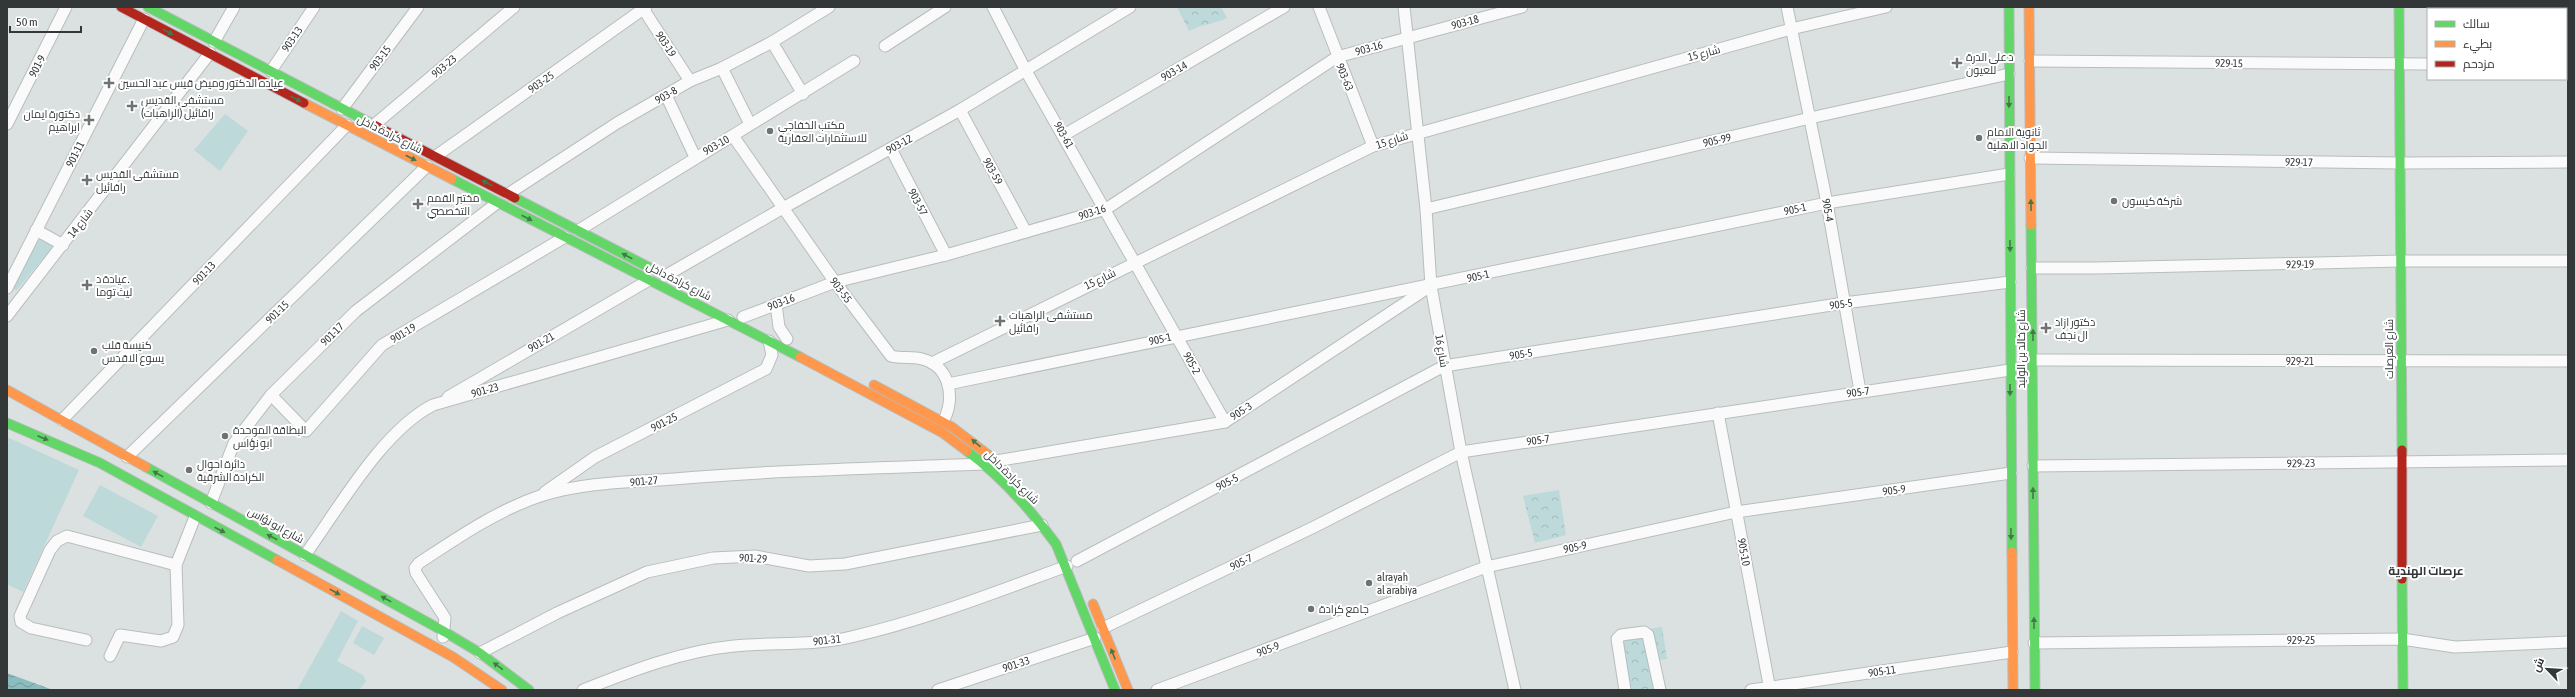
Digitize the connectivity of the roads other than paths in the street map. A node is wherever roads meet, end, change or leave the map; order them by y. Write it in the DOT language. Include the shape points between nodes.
graph roads {
  1 [pos="66,7"];
  2 [pos="121,7"];
  3 [pos="149,7"];
  4 [pos="234,7"];
  5 [pos="418,7"];
  6 [pos="514,7"];
  7 [pos="829,7"];
  8 [pos="945,7"];
  9 [pos="993,7"];
  10 [pos="1130,7"];
  11 [pos="1284,7"];
  12 [pos="1319,7"];
  13 [pos="1404,7"];
  14 [pos="1522,7"];
  15 [pos="1787,7"];
  16 [pos="1886,7"];
  17 [pos="2009,7"];
  18 [pos="2029,7"];
  19 [pos="2399,7"];
  20 [pos="311,8"];
  21 [pos="644,8"];
  22 [pos="144,19"];
  23 [pos="1791,29"];
  24 [pos="1408,37"];
  25 [pos="214,42"];
  26 [pos="772,42"];
  27 [pos="885,46"];
  28 [pos="210,53"];
  29 [pos="1337,57"];
  30 [pos="854,61"];
  31 [pos="2030,61"];
  32 [pos="2399,64"];
  33 [pos="2427,64"];
  34 [pos="722,68"];
  35 [pos="271,71"];
  36 [pos="1026,71"];
  37 [pos="2009,74"];
  38 [pos="690,81"];
  39 [pos="803,94"];
  40 [pos="666,95"];
  41 [pos="342,109"];
  42 [pos="960,110"];
  43 [pos="1810,118"];
  44 [pos="7,124"];
  45 [pos="750,124"];
  46 [pos="347,125"];
  47 [pos="374,125"];
  48 [pos="1418,132"];
  49 [pos="1064,135"];
  50 [pos="733,136"];
  51 [pos="1373,146"];
  52 [pos="890,149"];
  53 [pos="436,156"];
  54 [pos="696,158"];
  55 [pos="2030,158"];
  56 [pos="2568,162"];
  57 [pos="2400,163"];
  58 [pos="427,166"];
  59 [pos="2009,174"];
  60 [pos="508,194"];
  61 [pos="498,202"];
  62 [pos="1827,203"];
  63 [pos="783,208"];
  64 [pos="1106,209"];
  65 [pos="1426,209"];
  66 [pos="36,230"];
  67 [pos="580,230"];
  68 [pos="1026,232"];
  69 [pos="565,237"];
  70 [pos="63,245"];
  71 [pos="946,254"];
  72 [pos="2400,261"];
  73 [pos="2568,261"];
  74 [pos="1136,262"];
  75 [pos="2032,268"];
  76 [pos="669,278"];
  77 [pos="649,280"];
  78 [pos="835,282"];
  79 [pos="2010,282"];
  80 [pos="1431,286"];
  81 [pos="7,288"];
  82 [pos="776,304"];
  83 [pos="1844,304"];
  84 [pos="8,314"];
  85 [pos="736,316"];
  86 [pos="1177,336"];
  87 [pos="787,339"];
  88 [pos="769,341"];
  89 [pos="826,360"];
  90 [pos="2033,360"];
  91 [pos="2401,361"];
  92 [pos="2568,361"];
  93 [pos="932,363"];
  94 [pos="1444,366"];
  95 [pos="2010,370"];
  96 [pos="868,381"];
  97 [pos="948,384"];
  98 [pos="7,390"];
  99 [pos="1860,391"];
  100 [pos="271,395"];
  101 [pos="433,405"];
  102 [pos="1718,413"];
  103 [pos="62,420"];
  104 [pos="944,420"];
  105 [pos="1225,422"];
  106 [pos="7,423"];
  107 [pos="1461,452"];
  108 [pos="127,457"];
  109 [pos="2568,460"];
  110 [pos="996,461"];
  111 [pos="2401,462"];
  112 [pos="985,464"];
  113 [pos="2034,466"];
  114 [pos="2010,473"];
  115 [pos="540,496"];
  116 [pos="211,503"];
  117 [pos="1736,512"];
  118 [pos="195,517"];
  119 [pos="1046,522"];
  120 [pos="1072,551"];
  121 [pos="305,555"];
  122 [pos="176,565"];
  123 [pos="1074,566"];
  124 [pos="1486,567"];
  125 [pos="1088,591"];
  126 [pos="1103,628"];
  127 [pos="445,632"];
  128 [pos="1095,638"];
  129 [pos="2402,639"];
  130 [pos="86,640"];
  131 [pos="2568,642"];
  132 [pos="2034,643"];
  133 [pos="440,649"];
  134 [pos="2012,652"];
  135 [pos="480,653"];
  136 [pos="110,656"];
  137 [pos="1770,688"];
  138 [pos="502,690"];
  139 [pos="529,690"];
  140 [pos="583,690"];
  141 [pos="938,690"];
  142 [pos="1115,690"];
  143 [pos="1128,690"];
  144 [pos="1157,690"];
  145 [pos="1515,690"];
  146 [pos="1625,690"];
  147 [pos="1660,690"];
  148 [pos="1751,690"];
  149 [pos="2013,690"];
  150 [pos="2035,690"];
  151 [pos="2403,690"];
  1 -- 44 [label="street, 901-9"];
  2 -- 22 [label="main road, شارع كرادة داخل"];
  3 -- 25 [label="main road, شارع كرادة داخل"];
  4 -- 25 [label="street"];
  5 -- 41 [label="street, 903-15"];
  6 -- 47 [label="street, 903-23"];
  7 -- 26 [label="street, 903-8"];
  8 -- 27 [label="street"];
  9 -- 36 [label="street, 903-61"];
  10 -- 36 [label="street, 903-12"];
  11 -- 49 [label="street, 903-14"];
  12 -- 29 [label="street, 903-63"];
  13 -- 24 [label="street, شارع 16"];
  14 -- 24 [label="street, 903-18"];
  15 -- 23 [label="street, 905-4"];
  16 -- 23 [label="street, شارع 15"];
  17 -- 37 [label="main road, شارع خالد بن الوليد"];
  18 -- 31 [label="main road, شارع خالد بن الوليد"];
  19 -- 32 [label="main road, شارع العرصات"];
  20 -- 35 [label="street, 903-13"];
  21 -- 38 [label="street, 903-19"];
  21 -- 53 [label="street, 903-25"];
  22 -- 28 [label="main road, شارع كرادة داخل, one-way"];
  22 -- 66 [label="street, 901-11"];
  23 -- 43 [label="street, 905-4"];
  23 -- 48 [label="street, شارع 15"];
  24 -- 29 [label="street, 903-16"];
  24 -- 48 [label="street, شارع 16"];
  25 -- 35 [label="main road, شارع كرادة داخل"];
  26 -- 34 [label="street, 903-8"];
  26 -- 39 [label="street"];
  28 -- 46 [label="main road, شارع كرادة داخل, one-way"];
  28 -- 70 [label="street, شارع 14"];
  29 -- 51 [label="street, 903-63"];
  29 -- 64 [label="street, 903-16"];
  30 -- 39 [label="street, 903-10"];
  31 -- 32 [label="street, 929-15"];
  31 -- 55 [label="main road, شارع خالد بن الوليد"];
  32 -- 33 [label="street, 929-15"];
  32 -- 57 [label="main road, شارع العرصات"];
  34 -- 38 [label="street, 903-8"];
  34 -- 45 [label="street"];
  35 -- 41 [label="main road, شارع كرادة داخل"];
  36 -- 42 [label="street, 903-12"];
  36 -- 49 [label="street, 903-61"];
  37 -- 43 [label="street, 905-99"];
  37 -- 59 [label="main road, شارع خالد بن الوليد, one-way"];
  38 -- 40 [label="street, 903-8"];
  39 -- 45 [label="street, 903-10"];
  40 -- 54 [label="street"];
  40 -- 60 [label="street, 903-8" via="617,123"];
  41 -- 47 [label="main road, شارع كرادة داخل"];
  42 -- 52 [label="street, 903-12"];
  42 -- 68 [label="street, 903-59"];
  43 -- 62 [label="street, 905-4"];
  43 -- 65 [label="street, 905-99"];
  45 -- 50 [label="street, 903-10"];
  46 -- 58 [label="main road, شارع كرادة داخل, one-way"];
  46 -- 103 [label="street, 901-13"];
  47 -- 53 [label="main road, شارع كرادة داخل"];
  48 -- 51 [label="street, شارع 15"];
  48 -- 65 [label="street, شارع 16"];
  49 -- 64 [label="street, 903-61"];
  50 -- 54 [label="street, 903-10"];
  50 -- 63 [label="street, 903-55"];
  51 -- 74 [label="street, شارع 15"];
  52 -- 63 [label="street, 903-12"];
  52 -- 71 [label="street, 903-57"];
  60 -- 53 [label="main road, شارع كرادة داخل, one-way"];
  54 -- 67 [label="street, 903-10"];
  55 -- 57 [label="street, 929-17"];
  75 -- 55 [label="main road, شارع خالد بن الوليد, one-way"];
  56 -- 57 [label="street, 929-17"];
  57 -- 72 [label="main road, شارع العرصات"];
  58 -- 61 [label="main road, شارع كرادة داخل"];
  58 -- 108 [label="street, 901-15"];
  59 -- 62 [label="street, 905-1"];
  59 -- 79 [label="main road, شارع خالد بن الوليد, one-way"];
  60 -- 67 [label="main road, شارع كرادة داخل"];
  61 -- 69 [label="main road, شارع كرادة داخل, one-way"];
  61 -- 100 [label="street, 901-17" via="356,311"];
  62 -- 80 [label="street, 905-1"];
  62 -- 83 [label="street, 905-4"];
  63 -- 76 [label="street, 903-12"];
  63 -- 78 [label="street, 903-55"];
  64 -- 68 [label="street, 903-16"];
  64 -- 74 [label="street, 903-61"];
  65 -- 80 [label="street, شارع 16"];
  66 -- 70 [label="street"];
  66 -- 81 [label="street, 901-11"];
  76 -- 67 [label="main road, شارع كرادة داخل, one-way"];
  68 -- 71 [label="street, 903-16"];
  69 -- 77 [label="main road, شارع كرادة داخل"];
  69 -- 100 [label="street, 901-19" via="382,345 306,431"];
  70 -- 84 [label="street, شارع 14"];
  71 -- 78 [label="street, 903-16"];
  72 -- 73 [label="street, 929-19"];
  72 -- 75 [label="street, 929-19"];
  72 -- 91 [label="main road, شارع العرصات"];
  74 -- 86 [label="street, 905-2"];
  74 -- 93 [label="street, شارع 15"];
  90 -- 75 [label="main road, شارع خالد بن الوليد, one-way"];
  77 -- 85 [label="main road, شارع كرادة داخل"];
  77 -- 101 [label="street, 901-21"];
  78 -- 82 [label="street, 903-16"];
  78 -- 93 [label="street, 903-55" via="891,356 922,359"];
  79 -- 83 [label="street, 905-5"];
  79 -- 95 [label="main road, شارع خالد بن الوليد"];
  80 -- 86 [label="street, 905-1"];
  80 -- 94 [label="street, شارع 16"];
  80 -- 105 [label="street, 905-3"];
  82 -- 85 [label="street, 903-16"];
  82 -- 87 [label="street" via="778,327"];
  83 -- 94 [label="street, 905-5"];
  83 -- 99 [label="street, 905-4"];
  85 -- 87 [label="main road, شارع كرادة داخل"];
  85 -- 88 [label="main road, شارع كرادة داخل"];
  85 -- 101 [label="street, 901-23"];
  86 -- 97 [label="street, 905-1"];
  86 -- 105 [label="street, 905-2"];
  87 -- 89 [label="main road, شارع كرادة داخل"];
  88 -- 112 [label="main road, شارع كرادة داخل" via="942,433"];
  88 -- 115 [label="street, 901-25" via="772,355 766,369 596,457"];
  90 -- 91 [label="street, 929-21"];
  90 -- 113 [label="main road, شارع خالد بن الوليد"];
  91 -- 92 [label="street, 929-21"];
  91 -- 111 [label="main road, شارع العرصات"];
  93 -- 97 [label="street" via="942,372"];
  94 -- 107 [label="street, شارع 16"];
  94 -- 123 [label="street, 905-5"];
  95 -- 99 [label="street, 905-7"];
  95 -- 114 [label="main road, شارع خالد بن الوليد, one-way"];
  96 -- 104 [label="main road, شارع كرادة داخل"];
  97 -- 104 [label="street" via="950,405"];
  98 -- 103 [label="main road, شارع ابو نؤاس"];
  99 -- 102 [label="street, 905-7"];
  100 -- 116 [label="street, 901-17" via="234,443"];
  101 -- 121 [label="street, 901-23" via="398,430"];
  102 -- 107 [label="street, 905-7"];
  102 -- 117 [label="street, 905-10"];
  103 -- 108 [label="main road, شارع ابو نؤاس"];
  110 -- 104 [label="main road, شارع كرادة داخل, one-way" via="973,440"];
  105 -- 110 [label="street, 905-3"];
  106 -- 118 [label="main road, one-way" via="86,456"];
  107 -- 124 [label="street, شارع 16"];
  107 -- 126 [label="street, 905-7" via="1314,527"];
  116 -- 108 [label="main road, شارع ابو نؤاس, one-way"];
  109 -- 111 [label="street, 929-23"];
  110 -- 119 [label="main road, شارع كرادة داخل"];
  111 -- 113 [label="street, 929-23"];
  111 -- 129 [label="main road, شارع العرصات"];
  112 -- 115 [label="street, 901-27" via="746,473 577,487"];
  112 -- 119 [label="main road, شارع كرادة داخل"];
  132 -- 113 [label="main road, شارع خالد بن الوليد, one-way"];
  114 -- 117 [label="street, 905-9"];
  114 -- 134 [label="main road, شارع خالد بن الوليد, one-way"];
  115 -- 127 [label="street, 901-27" via="503,511 419,563 416,573 445,618"];
  121 -- 116 [label="main road, شارع ابو نؤاس, one-way"];
  117 -- 124 [label="street, 905-9"];
  117 -- 137 [label="street, 905-10"];
  118 -- 122 [label="street"];
  118 -- 133 [label="main road, one-way"];
  119 -- 123 [label="main road, شارع كرادة داخل" via="1056,544"];
  119 -- 135 [label="street, 901-29" via="845,564 809,566 748,557 713,558 647,572"];
  120 -- 123 [label="main road, شارع كرادة داخل"];
  127 -- 121 [label="main road, شارع ابو نؤاس, one-way"];
  122 -- 130 [label="street" via="67,536 57,541 50,550 20,616 21,622 31,628"];
  122 -- 136 [label="street" via="178,625 173,637 161,641 120,635"];
  123 -- 128 [label="main road, شارع كرادة داخل"];
  123 -- 140 [label="street, 901-31" via="954,607 850,637 733,646 659,662"];
  124 -- 144 [label="street, 905-9"];
  124 -- 145 [label="street, شارع 16"];
  125 -- 126 [label="main road"];
  143 -- 126 [label="main road, one-way"];
  127 -- 133 [label="street, 901-27"];
  127 -- 135 [label="main road, شارع ابو نؤاس"];
  128 -- 141 [label="street, 901-33"];
  128 -- 142 [label="main road, شارع كرادة داخل"];
  129 -- 131 [label="street, 929-25" via="2460,647"];
  129 -- 132 [label="street, 929-25"];
  129 -- 151 [label="main road, شارع العرصات"];
  132 -- 150 [label="main road, شارع خالد بن الوليد"];
  133 -- 138 [label="main road"];
  134 -- 137 [label="street, 905-11"];
  134 -- 149 [label="main road, شارع خالد بن الوليد"];
  139 -- 135 [label="main road, شارع ابو نؤاس, one-way"];
  137 -- 148 [label="street, 905-11"];
  146 -- 147 [label="street" via="1617,639 1621,635 1644,632 1648,634"];
}
